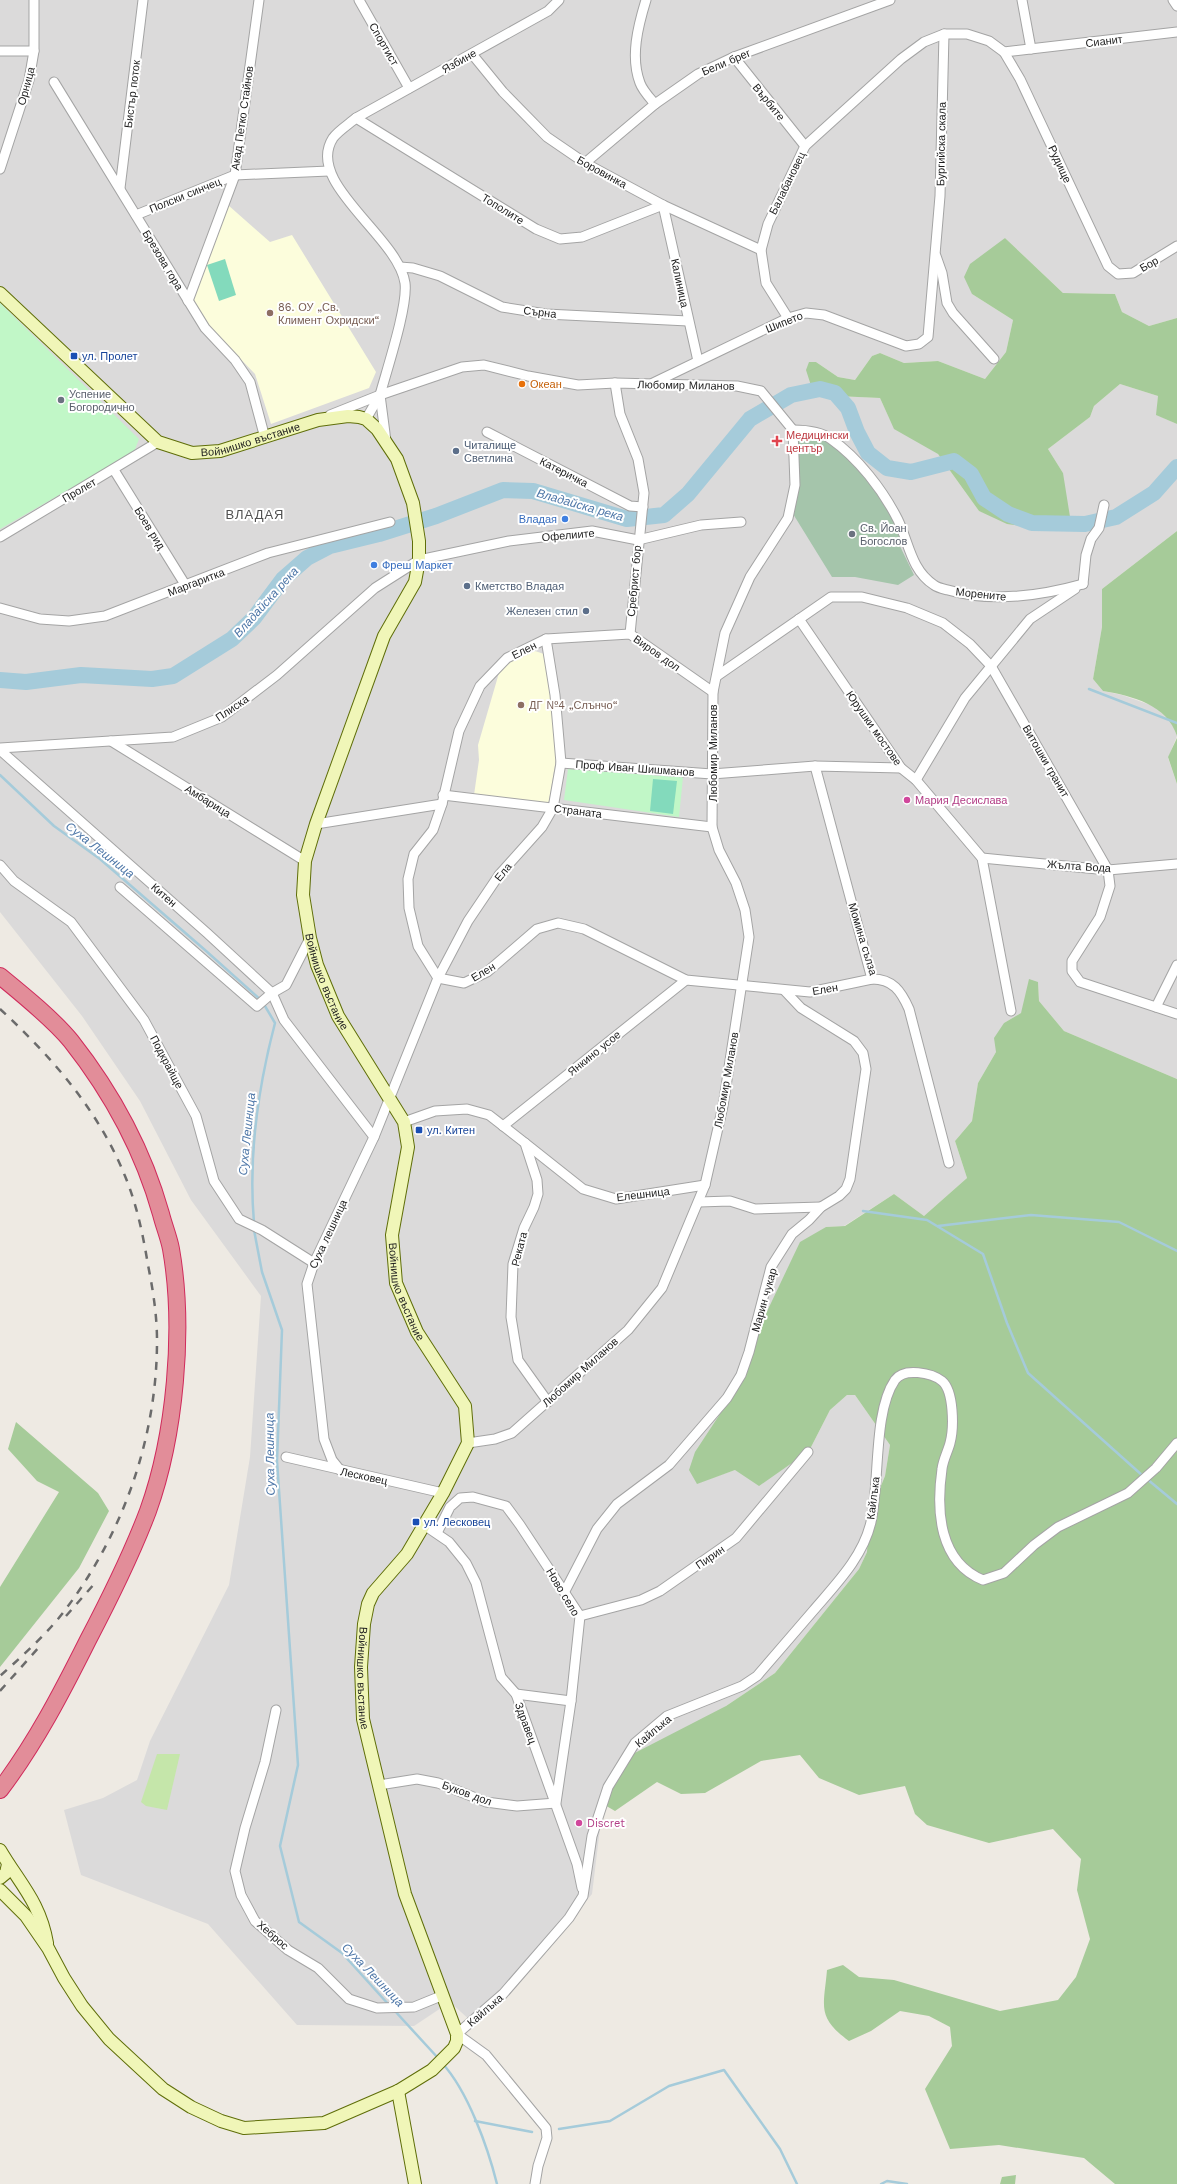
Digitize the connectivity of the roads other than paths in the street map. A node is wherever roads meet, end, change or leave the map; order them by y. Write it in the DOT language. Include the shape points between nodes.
graph roads {
  1 [pos="34,0"];
  2 [pos="143,0"];
  3 [pos="259,0"];
  4 [pos="359,0"];
  5 [pos="559,0"];
  6 [pos="646,0"];
  7 [pos="890,0"];
  8 [pos="1022,0"];
  9 [pos="1175,0"];
  10 [pos="1177,6"];
  11 [pos="1177,32"];
  12 [pos="944,34"];
  13 [pos="1031,49"];
  14 [pos="0,51"];
  15 [pos="34,51"];
  16 [pos="1004,52"];
  17 [pos="472,54"];
  18 [pos="734,57"];
  19 [pos="54,82"];
  20 [pos="409,88"];
  21 [pos="655,104"];
  22 [pos="356,118"];
  23 [pos="805,146"];
  24 [pos="585,163"];
  25 [pos="0,169"];
  26 [pos="329,171"];
  27 [pos="235,175"];
  28 [pos="120,188"];
  29 [pos="663,205"];
  30 [pos="136,215"];
  31 [pos="1177,246"];
  32 [pos="761,250"];
  33 [pos="935,253"];
  34 [pos="400,268"];
  35 [pos="1118,274"];
  36 [pos="0,293"];
  37 [pos="188,301"];
  38 [pos="788,318"];
  39 [pos="688,321"];
  40 [pos="923,342"];
  41 [pos="994,359"];
  42 [pos="698,361"];
  43 [pos="615,384"];
  44 [pos="650,384"];
  45 [pos="380,395"];
  46 [pos="366,419"];
  47 [pos="318,420"];
  48 [pos="793,430"];
  49 [pos="487,432"];
  50 [pos="265,438"];
  51 [pos="386,441"];
  52 [pos="158,442"];
  53 [pos="114,470"];
  54 [pos="1104,505"];
  55 [pos="643,507"];
  56 [pos="390,522"];
  57 [pos="741,522"];
  58 [pos="0,537"];
  59 [pos="638,540"];
  60 [pos="419,560"];
  61 [pos="1083,584"];
  62 [pos="186,586"];
  63 [pos="0,608"];
  64 [pos="798,619"];
  65 [pos="630,634"];
  66 [pos="546,639"];
  67 [pos="992,666"];
  68 [pos="717,676"];
  69 [pos="713,692"];
  70 [pos="111,741"];
  71 [pos="0,749"];
  72 [pos="561,763"];
  73 [pos="815,766"];
  74 [pos="901,768"];
  75 [pos="712,774"];
  76 [pos="916,780"];
  77 [pos="442,800"];
  78 [pos="553,808"];
  79 [pos="316,824"];
  80 [pos="712,827"];
  81 [pos="982,858"];
  82 [pos="305,861"];
  83 [pos="1177,864"];
  84 [pos="0,865"];
  85 [pos="1108,870"];
  86 [pos="120,887"];
  87 [pos="310,938"];
  88 [pos="1177,965"];
  89 [pos="0,976"];
  90 [pos="438,978"];
  91 [pos="872,979"];
  92 [pos="686,980"];
  93 [pos="741,985"];
  94 [pos="784,990"];
  95 [pos="272,993"];
  96 [pos="1156,1007"];
  97 [pos="1011,1011"];
  98 [pos="1177,1014"];
  99 [pos="389,1097"];
  100 [pos="404,1122"];
  101 [pos="503,1126"];
  102 [pos="374,1136"];
  103 [pos="525,1143"];
  104 [pos="949,1163"];
  105 [pos="706,1185"];
  106 [pos="699,1202"];
  107 [pos="821,1207"];
  108 [pos="314,1263"];
  109 [pos="548,1402"];
  110 [pos="468,1443"];
  111 [pos="1177,1443"];
  112 [pos="808,1452"];
  113 [pos="286,1458"];
  114 [pos="340,1470"];
  115 [pos="444,1493"];
  116 [pos="424,1525"];
  117 [pos="437,1533"];
  118 [pos="565,1591"];
  119 [pos="580,1616"];
  120 [pos="516,1694"];
  121 [pos="571,1701"];
  122 [pos="276,1710"];
  123 [pos="379,1785"];
  124 [pos="0,1790"];
  125 [pos="556,1802"];
  126 [pos="0,1850"];
  127 [pos="8,1864"];
  128 [pos="0,1878"];
  129 [pos="0,1890"];
  130 [pos="583,1896"];
  131 [pos="48,1948"];
  132 [pos="441,1996"];
  133 [pos="457,2034"];
  134 [pos="398,2091"];
  135 [pos="415,2184"];
  136 [pos="536,2184"];
  1 -- 15 [label="street, Орница"];
  2 -- 28 [label="street, Бистър поток"];
  3 -- 27 [label="street, Акад Петко Стайнов"];
  4 -- 20 [label="street, Спортист"];
  5 -- 17 [label="street, Язбине" via="548,11"];
  6 -- 21 [label="street" via="639,23 635,62 640,84"];
  7 -- 18 [label="street, Бели брег"];
  8 -- 13 [label="street"];
  9 -- 10 [label="street"];
  11 -- 13 [label="street, Сианит"];
  12 -- 16 [label="street" via="967,34 989,41"];
  12 -- 23 [label="street, Балабановец" via="924,42 901,59"];
  12 -- 33 [label="street, Бургийска скала" via="940,196"];
  13 -- 16 [label="street, Сианит"];
  14 -- 15 [label="street"];
  15 -- 25 [label="street, Орница" via="29,80"];
  16 -- 35 [label="street, Рудище" via="1020,79 1108,266"];
  17 -- 20 [label="street, Язбине"];
  17 -- 24 [label="street, Боровинка" via="503,92 547,137"];
  18 -- 21 [label="street, Бели брег" via="698,74"];
  18 -- 23 [label="street, Върбите"];
  19 -- 28 [label="street, Брезова гора"];
  20 -- 22 [label="street, Язбине"];
  21 -- 24 [label="street, Бели брег"];
  22 -- 26 [label="street, Язбине" via="334,138 329,151"];
  22 -- 29 [label="street, Тополите" via="536,229 560,239 582,238"];
  23 -- 32 [label="street, Балабановец" via="768,224"];
  24 -- 29 [label="street, Боровинка"];
  26 -- 27 [label="street, Полски синчец"];
  26 -- 34 [label="street" via="343,196 387,245"];
  27 -- 30 [label="street, Полски синчец"];
  27 -- 37 [label="street, Акад Петко Стайнов"];
  28 -- 30 [label="street, Брезова гора"];
  29 -- 32 [label="street, Боровинка"];
  29 -- 39 [label="street, Калиница"];
  30 -- 37 [label="street, Брезова гора"];
  31 -- 35 [label="street, Бор" via="1133,273"];
  32 -- 38 [label="street, Балабановец" via="766,283"];
  33 -- 40 [label="street, Бургийска скала" via="929,331"];
  33 -- 41 [label="street, Бургийска скала" via="947,303"];
  34 -- 39 [label="street, Сърна" via="413,268 440,276 502,307 546,314"];
  34 -- 45 [label="street" via="405,283 404,301"];
  36 -- 52 [label="street, Войнишко въстание"];
  37 -- 50 [label="street, Брезова гора" via="205,328 235,360 250,382"];
  38 -- 40 [label="street, Шипето" via="806,313 824,315 906,346"];
  38 -- 42 [label="street, Шипето"];
  39 -- 42 [label="street, Калиница"];
  42 -- 44 [label="street, Шипето"];
  43 -- 44 [label="street, Любомир Миланов"];
  43 -- 45 [label="street, Любомир Миланов" via="578,385 484,365 462,367"];
  43 -- 55 [label="street" via="620,414 638,459 644,493"];
  44 -- 48 [label="street, Любомир Миланов" via="737,386 761,391"];
  45 -- 46 [label="street"];
  45 -- 47 [label="street, Любомир Миланов"];
  45 -- 51 [label="street"];
  46 -- 47 [label="street, Войнишко въстание" via="348,416"];
  46 -- 51 [label="street"];
  47 -- 50 [label="street, Войнишко въстание"];
  48 -- 61 [label="street, Морените" via="812,431 830,438 868,474 899,521 910,554 921,574 935,586 959,594 1006,598 1064,590"];
  48 -- 68 [label="street, Любомир Миланов" via="795,485 788,518 750,577 725,633"];
  49 -- 55 [label="street, Катеричка" via="630,506"];
  50 -- 52 [label="street, Войнишко въстание" via="220,451 192,453"];
  51 -- 60 [label="street, Войнишко въстание" via="398,459 413,503"];
  52 -- 53 [label="street, Пролет"];
  53 -- 58 [label="street, Пролет"];
  53 -- 62 [label="street, Боев рид"];
  54 -- 61 [label="street" via="1098,528 1086,555"];
  55 -- 59 [label="street, Сребрист бор"];
  56 -- 62 [label="street, Маргаритка" via="268,553"];
  57 -- 59 [label="street, Офелиите" via="701,525"];
  59 -- 60 [label="street, Офелиите" via="592,531 509,541"];
  59 -- 65 [label="street, Сребрист бор"];
  60 -- 70 [label="street, Плиска" via="375,588 277,675 222,716 173,737"];
  60 -- 79 [label="street, Войнишко въстание" via="415,582 384,636"];
  61 -- 67 [label="street" via="1030,619"];
  62 -- 63 [label="street, Маргаритка" via="105,616 69,621 40,620"];
  64 -- 67 [label="street, Витошки гранит" via="831,596 862,596 906,608 943,623 970,644"];
  64 -- 68 [label="street"];
  64 -- 74 [label="street, Юрушки мостове"];
  65 -- 66 [label="street, Виров дол"];
  65 -- 69 [label="street, Виров дол"];
  66 -- 72 [label="street, Ела" via="555,695"];
  66 -- 77 [label="street, Елен" via="507,658 480,686 459,731"];
  67 -- 76 [label="street" via="965,698"];
  67 -- 85 [label="street, Витошки гранит"];
  68 -- 69 [label="street, Любомир Миланов"];
  69 -- 75 [label="street, Любомир Миланов"];
  70 -- 71 [label="street, Плиска"];
  70 -- 82 [label="street, Амбарица"];
  71 -- 95 [label="street, Китен"];
  72 -- 75 [label="street, Проф Иван Шишманов"];
  72 -- 78 [label="street, Ела"];
  73 -- 74 [label="street, Проф Иван Шишманов"];
  73 -- 75 [label="street, Проф Иван Шишманов"];
  73 -- 91 [label="street, Момина сълза"];
  74 -- 76 [label="street, Юрушки мостове"];
  75 -- 80 [label="street, Любомир Миланов"];
  76 -- 81 [label="street, Юрушки мостове"];
  77 -- 78 [label="street, Страната"];
  77 -- 79 [label="street, Страната"];
  77 -- 90 [label="street, Елен" via="433,830 414,854 408,878 409,908 418,946"];
  78 -- 80 [label="street, Страната"];
  78 -- 90 [label="street, Ела" via="542,827 499,876 468,920"];
  79 -- 82 [label="street, Войнишко въстание"];
  80 -- 93 [label="street, Любомир Миланов" via="719,850 746,910 749,938"];
  81 -- 85 [label="street, Жълта Вода"];
  81 -- 97 [label="street, Юрушки мостове"];
  82 -- 87 [label="street, Войнишко въстание" via="303,895"];
  83 -- 85 [label="street, Жълта Вода"];
  84 -- 108 [label="street, Подкрайще" via="14,881 70,922 144,1020 196,1116 214,1182 239,1219 262,1230"];
  85 -- 96 [label="street, Витошки гранит" via="1110,886 1100,917 1072,961 1072,971 1080,982"];
  86 -- 95 [label="street" via="257,1006"];
  87 -- 95 [label="street" via="286,985"];
  87 -- 99 [label="street, Войнишко въстание" via="317,965 338,1016"];
  88 -- 96 [label="street"];
  89 -- 124 [label="highway" via="69,1039 107,1091 132,1138 154,1189 171,1249 177,1311 176,1377 169,1431 148,1509 122,1574 57,1700 19,1765"];
  90 -- 92 [label="street, Елен" via="464,983 487,972 537,929 558,923 584,929"];
  90 -- 99 [label="street, Ела"];
  91 -- 94 [label="street, Елен" via="810,992"];
  91 -- 104 [label="street, Момина сълза" via="883,979 894,985 902,992 910,1009"];
  92 -- 93 [label="street, Елен"];
  92 -- 101 [label="street, Янкино усое"];
  93 -- 94 [label="street, Елен"];
  93 -- 105 [label="street, Любомир Миланов" via="723,1106"];
  94 -- 107 [label="street, Марин чукар" via="801,1008 854,1041 863,1053 866,1069 850,1179 846,1189 839,1196"];
  95 -- 102 [label="street, Китен" via="284,1020"];
  96 -- 98 [label="street, Витошки гранит"];
  99 -- 100 [label="street, Войнишко въстание"];
  99 -- 102 [label="street, Суха лешница"];
  100 -- 101 [label="street" via="435,1111 467,1109 489,1115"];
  100 -- 110 [label="street, Войнишко въстание" via="408,1147 392,1235 396,1283 417,1332 465,1406"];
  101 -- 103 [label="street"];
  102 -- 108 [label="street, Суха лешница"];
  103 -- 105 [label="street, Елешница" via="583,1190 616,1199"];
  103 -- 109 [label="street, Реката" via="537,1180 538,1194 513,1264 511,1317 518,1360"];
  105 -- 106 [label="street, Любомир Миланов"];
  106 -- 107 [label="street" via="730,1201 755,1209"];
  106 -- 109 [label="street, Любомир Миланов" via="662,1288 628,1330"];
  107 -- 118 [label="street, Марин чукар" via="792,1234 772,1267 749,1352 741,1375 727,1398 669,1465 617,1504 597,1529"];
  108 -- 114 [label="street, Суха лешница" via="307,1284 324,1439 332,1460"];
  109 -- 110 [label="street, Любомир Миланов" via="512,1433 495,1439"];
  110 -- 115 [label="street, Войнишко въстание"];
  111 -- 130 [label="street, Кайлъка" via="1128,1493 1058,1527 1004,1573 982,1580 970,1575 956,1562 945,1543 940,1509 942,1468 951,1441 952,1397 947,1385 935,1376 912,1372 896,1379 884,1400 871,1522 861,1548 848,1570 757,1676 742,1686 668,1716 635,1743 608,1787 592,1836"];
  112 -- 119 [label="street, Пирин" via="736,1538 660,1591 641,1600"];
  113 -- 114 [label="street, Лесковец"];
  114 -- 115 [label="street, Лесковец"];
  115 -- 116 [label="street, Войнишко въстание"];
  116 -- 117 [label="street, Здравец"];
  116 -- 123 [label="street, Войнишко въстание" via="407,1554 373,1593 365,1614 361,1667 364,1719"];
  117 -- 118 [label="street, Ново село" via="450,1507 460,1498 473,1497 506,1506"];
  117 -- 120 [label="street, Здравец" via="449,1542 466,1563 476,1583 501,1677"];
  118 -- 119 [label="street, Ново село"];
  119 -- 121 [label="street, Ново село"];
  120 -- 121 [label="street"];
  120 -- 125 [label="street, Здравец"];
  121 -- 125 [label="street, Ново село"];
  122 -- 132 [label="street, Хеброс" via="236,1871 241,1896 256,1921 288,1950 318,1968 349,1999 377,2008 414,2007"];
  123 -- 125 [label="street, Буков дол" via="417,1779 438,1783 486,1802 517,1806"];
  123 -- 132 [label="street, Войнишко въстание" via="405,1894"];
  125 -- 130 [label="street, Здравец" via="577,1864"];
  126 -- 127 [label="street"];
  127 -- 128 [label="street" via="6,1873"];
  127 -- 131 [label="street" via="35,1904 43,1922"];
  129 -- 131 [label="street" via="26,1916"];
  130 -- 133 [label="street, Кайлъка" via="569,1918 503,1994"];
  131 -- 134 [label="street" via="82,2006 109,2039 163,2089 191,2108 221,2121 244,2128 324,2123"];
  132 -- 133 [label="street, Войнишко въстание"];
  133 -- 134 [label="street" via="454,2048 441,2062"];
  133 -- 136 [label="street" via="486,2055 546,2128 547,2138 538,2166"];
  134 -- 135 [label="street"];
}
